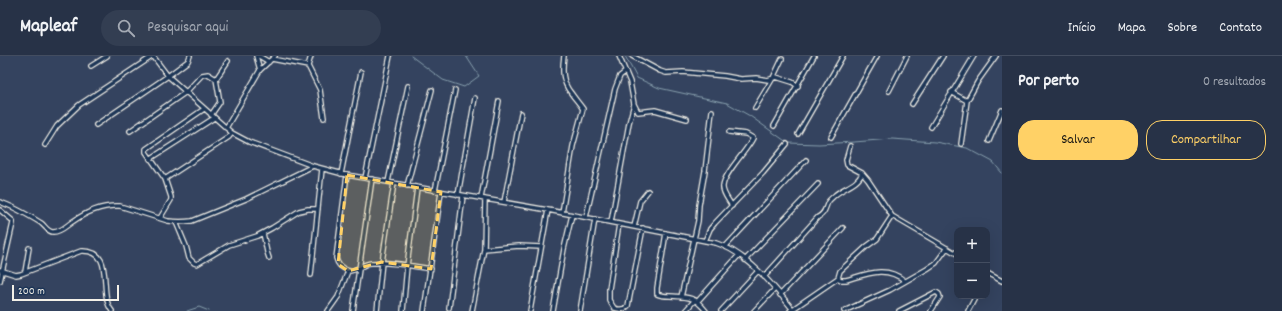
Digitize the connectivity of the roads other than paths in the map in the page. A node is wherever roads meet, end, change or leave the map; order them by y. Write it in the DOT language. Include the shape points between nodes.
graph roads {
  1 [pos="107,56"];
  2 [pos="190,56"];
  3 [pos="258,56"];
  4 [pos="312,56"];
  5 [pos="390,56"];
  6 [pos="564,56"];
  7 [pos="619,56"];
  8 [pos="632,56"];
  9 [pos="814,56"];
  10 [pos="843,56"];
  11 [pos="878,56"];
  12 [pos="907,56"];
  13 [pos="943,56"];
  14 [pos="974,56"];
  15 [pos="996,56"];
  16 [pos="272,59"];
  17 [pos="782,59"];
  18 [pos="228,61"];
  19 [pos="91,66"];
  20 [pos="308,66"];
  21 [pos="260,70"];
  22 [pos="361,72"];
  23 [pos="625,72"];
  24 [pos="168,76"];
  25 [pos="773,78"];
  26 [pos="216,79"];
  27 [pos="408,86"];
  28 [pos="798,86"];
  29 [pos="432,90"];
  30 [pos="455,90"];
  31 [pos="889,91"];
  32 [pos="186,92"];
  33 [pos="951,92"];
  34 [pos="475,98"];
  35 [pos="499,101"];
  36 [pos="966,101"];
  37 [pos="634,104"];
  38 [pos="912,104"];
  39 [pos="755,108"];
  40 [pos="204,109"];
  41 [pos="1002,110"];
  42 [pos="712,111"];
  43 [pos="521,113"];
  44 [pos="212,117"];
  45 [pos="324,118"];
  46 [pos="687,119"];
  47 [pos="96,125"];
  48 [pos="774,126"];
  49 [pos="931,127"];
  50 [pos="226,128"];
  51 [pos="130,131"];
  52 [pos="729,132"];
  53 [pos="232,134"];
  54 [pos="798,134"];
  55 [pos="831,137"];
  56 [pos="989,141"];
  57 [pos="788,144"];
  58 [pos="961,144"];
  59 [pos="45,145"];
  60 [pos="850,146"];
  61 [pos="150,159"];
  62 [pos="806,160"];
  63 [pos="313,166"];
  64 [pos="322,169"];
  65 [pos="862,173"];
  66 [pos="341,174"];
  67 [pos="347,175"];
  68 [pos="365,178"];
  69 [pos="165,179"];
  70 [pos="372,179"];
  71 [pos="388,182"];
  72 [pos="394,183"];
  73 [pos="818,184"];
  74 [pos="407,186"];
  75 [pos="417,188"];
  76 [pos="435,191"];
  77 [pos="648,191"];
  78 [pos="440,192"];
  79 [pos="458,195"];
  80 [pos="463,196"];
  81 [pos="483,198"];
  82 [pos="0,202"];
  83 [pos="504,202"];
  84 [pos="732,206"];
  85 [pos="318,209"];
  86 [pos="548,210"];
  87 [pos="0,211"];
  88 [pos="562,213"];
  89 [pos="572,215"];
  90 [pos="892,216"];
  91 [pos="160,218"];
  92 [pos="586,218"];
  93 [pos="595,219"];
  94 [pos="176,222"];
  95 [pos="611,222"];
  96 [pos="619,224"];
  97 [pos="634,227"];
  98 [pos="643,228"];
  99 [pos="843,228"];
  100 [pos="264,233"];
  101 [pos="666,233"];
  102 [pos="693,238"];
  103 [pos="705,241"];
  104 [pos="726,246"];
  105 [pos="541,247"];
  106 [pos="29,248"];
  107 [pos="947,248"];
  108 [pos="484,249"];
  109 [pos="954,252"];
  110 [pos="738,255"];
  111 [pos="270,258"];
  112 [pos="745,260"];
  113 [pos="382,262"];
  114 [pos="407,266"];
  115 [pos="358,269"];
  116 [pos="431,269"];
  117 [pos="1,271"];
  118 [pos="348,271"];
  119 [pos="758,271"];
  120 [pos="25,272"];
  121 [pos="311,275"];
  122 [pos="990,275"];
  123 [pos="764,276"];
  124 [pos="838,278"];
  125 [pos="0,281"];
  126 [pos="905,281"];
  127 [pos="1002,281"];
  128 [pos="775,289"];
  129 [pos="780,295"];
  130 [pos="681,297"];
  131 [pos="974,299"];
  132 [pos="696,301"];
  133 [pos="449,308"];
  134 [pos="706,310"];
  135 [pos="112,311"];
  136 [pos="328,311"];
  137 [pos="353,311"];
  138 [pos="377,311"];
  139 [pos="403,311"];
  140 [pos="424,311"];
  141 [pos="472,311"];
  142 [pos="530,311"];
  143 [pos="553,311"];
  144 [pos="580,311"];
  145 [pos="685,311"];
  146 [pos="721,311"];
  147 [pos="754,311"];
  148 [pos="792,311"];
  149 [pos="844,311"];
  150 [pos="899,311"];
  151 [pos="931,311"];
  152 [pos="968,311"];
  1 -- 19 [label="street"];
  2 -- 24 [label="street" via="188,61"];
  3 -- 16 [label="street"];
  3 -- 21 [label="street"];
  4 -- 20 [label="street"];
  5 -- 68 [label="street"];
  6 -- 88 [label="street" via="565,84 582,109"];
  7 -- 23 [label="street"];
  8 -- 25 [label="street" via="666,73 698,73 741,79"];
  9 -- 28 [label="street"];
  10 -- 54 [label="street"];
  11 -- 55 [label="street"];
  12 -- 31 [label="street"];
  13 -- 38 [label="street"];
  14 -- 33 [label="street"];
  15 -- 36 [label="street"];
  16 -- 20 [label="street"];
  16 -- 21 [label="street"];
  17 -- 25 [label="street"];
  18 -- 26 [label="street"];
  20 -- 45 [label="street" via="320,90"];
  21 -- 50 [label="street"];
  22 -- 66 [label="street"];
  23 -- 37 [label="street" via="630,82"];
  23 -- 92 [label="street" via="616,84"];
  24 -- 32 [label="street"];
  24 -- 47 [label="street"];
  24 -- 59 [label="street" via="153,56 79,105 58,126"];
  25 -- 28 [label="street"];
  25 -- 39 [label="street"];
  26 -- 32 [label="street" via="208,74 202,75"];
  26 -- 44 [label="street" via="220,102"];
  27 -- 71 [label="street"];
  28 -- 48 [label="street"];
  29 -- 74 [label="street"];
  30 -- 76 [label="street"];
  32 -- 40 [label="street"];
  32 -- 51 [label="street"];
  33 -- 36 [label="street"];
  33 -- 49 [label="street"];
  34 -- 79 [label="street"];
  35 -- 81 [label="street"];
  36 -- 58 [label="street"];
  37 -- 46 [label="street" via="638,112 659,111"];
  37 -- 95 [label="street"];
  40 -- 44 [label="street"];
  40 -- 61 [label="street" via="147,147 146,152"];
  41 -- 56 [label="street"];
  42 -- 102 [label="street" via="698,221"];
  43 -- 83 [label="street"];
  44 -- 50 [label="street"];
  44 -- 61 [label="street"];
  50 -- 53 [label="street"];
  52 -- 84 [label="street" via="746,134 753,138 728,173 723,185"];
  53 -- 63 [label="street"];
  53 -- 69 [label="street"];
  57 -- 84 [label="street"];
  60 -- 65 [label="street" via="846,163"];
  61 -- 69 [label="street"];
  62 -- 104 [label="street"];
  63 -- 64 [label="street"];
  63 -- 94 [label="street" via="246,199 192,221"];
  64 -- 66 [label="street"];
  64 -- 85 [label="street"];
  65 -- 90 [label="street"];
  65 -- 123 [label="street" via="855,183 839,191 829,200 822,215"];
  66 -- 67 [label="street"];
  67 -- 68 [label="street"];
  67 -- 118 [label="street" via="336,258 338,264"];
  68 -- 70 [label="street"];
  69 -- 91 [label="street" via="171,197"];
  70 -- 71 [label="street"];
  70 -- 115 [label="street"];
  71 -- 72 [label="street"];
  72 -- 74 [label="street"];
  72 -- 113 [label="street"];
  73 -- 112 [label="street"];
  74 -- 75 [label="street"];
  75 -- 76 [label="street"];
  75 -- 114 [label="street"];
  76 -- 78 [label="street"];
  77 -- 97 [label="street" via="640,201"];
  78 -- 79 [label="street"];
  78 -- 116 [label="street"];
  79 -- 80 [label="street"];
  80 -- 81 [label="street"];
  80 -- 133 [label="street"];
  81 -- 83 [label="street"];
  81 -- 108 [label="street"];
  82 -- 91 [label="street" via="19,210 54,232 89,212 113,206"];
  83 -- 86 [label="street"];
  84 -- 103 [label="street" via="710,229"];
  85 -- 100 [label="street" via="299,211"];
  85 -- 121 [label="street"];
  86 -- 88 [label="street"];
  86 -- 105 [label="street"];
  87 -- 117 [label="street" via="13,221"];
  88 -- 89 [label="street"];
  89 -- 92 [label="street"];
  89 -- 143 [label="street"];
  90 -- 107 [label="street"];
  90 -- 124 [label="street" via="877,239 840,271"];
  91 -- 94 [label="street"];
  92 -- 93 [label="street"];
  93 -- 95 [label="street"];
  93 -- 144 [label="street"];
  94 -- 100 [label="street" via="189,258 194,264 229,245"];
  95 -- 96 [label="street"];
  96 -- 97 [label="street"];
  96 -- 98 [label="street" via="608,289 609,300 617,309 628,306"];
  97 -- 98 [label="street"];
  98 -- 101 [label="street"];
  99 -- 129 [label="street"];
  100 -- 111 [label="street"];
  101 -- 102 [label="street"];
  101 -- 130 [label="street" via="657,291 662,296"];
  102 -- 103 [label="street"];
  102 -- 130 [label="street"];
  103 -- 104 [label="street"];
  104 -- 110 [label="street"];
  105 -- 108 [label="street"];
  105 -- 142 [label="street"];
  106 -- 120 [label="street"];
  107 -- 109 [label="street"];
  107 -- 126 [label="street" via="936,263"];
  108 -- 141 [label="street"];
  110 -- 112 [label="street"];
  110 -- 132 [label="street"];
  112 -- 119 [label="street"];
  113 -- 114 [label="street"];
  113 -- 115 [label="street" via="366,264"];
  113 -- 138 [label="street"];
  114 -- 116 [label="street"];
  114 -- 139 [label="street"];
  115 -- 118 [label="street"];
  115 -- 137 [label="street"];
  116 -- 140 [label="street"];
  117 -- 120 [label="street" via="16,275"];
  117 -- 125 [label="street"];
  118 -- 136 [label="street" via="338,297"];
  119 -- 123 [label="street"];
  119 -- 146 [label="street"];
  120 -- 135 [label="street" via="81,250 95,253 103,264 107,304"];
  122 -- 127 [label="street"];
  123 -- 128 [label="street"];
  124 -- 126 [label="street" via="846,280 881,271 896,275"];
  124 -- 148 [label="street"];
  126 -- 149 [label="street"];
  128 -- 129 [label="street"];
  128 -- 147 [label="street"];
  129 -- 148 [label="street"];
  130 -- 132 [label="street"];
  131 -- 152 [label="street"];
  132 -- 134 [label="street"];
  132 -- 145 [label="street"];
  150 -- 151 [label="street" via="936,292 940,297"];
}
